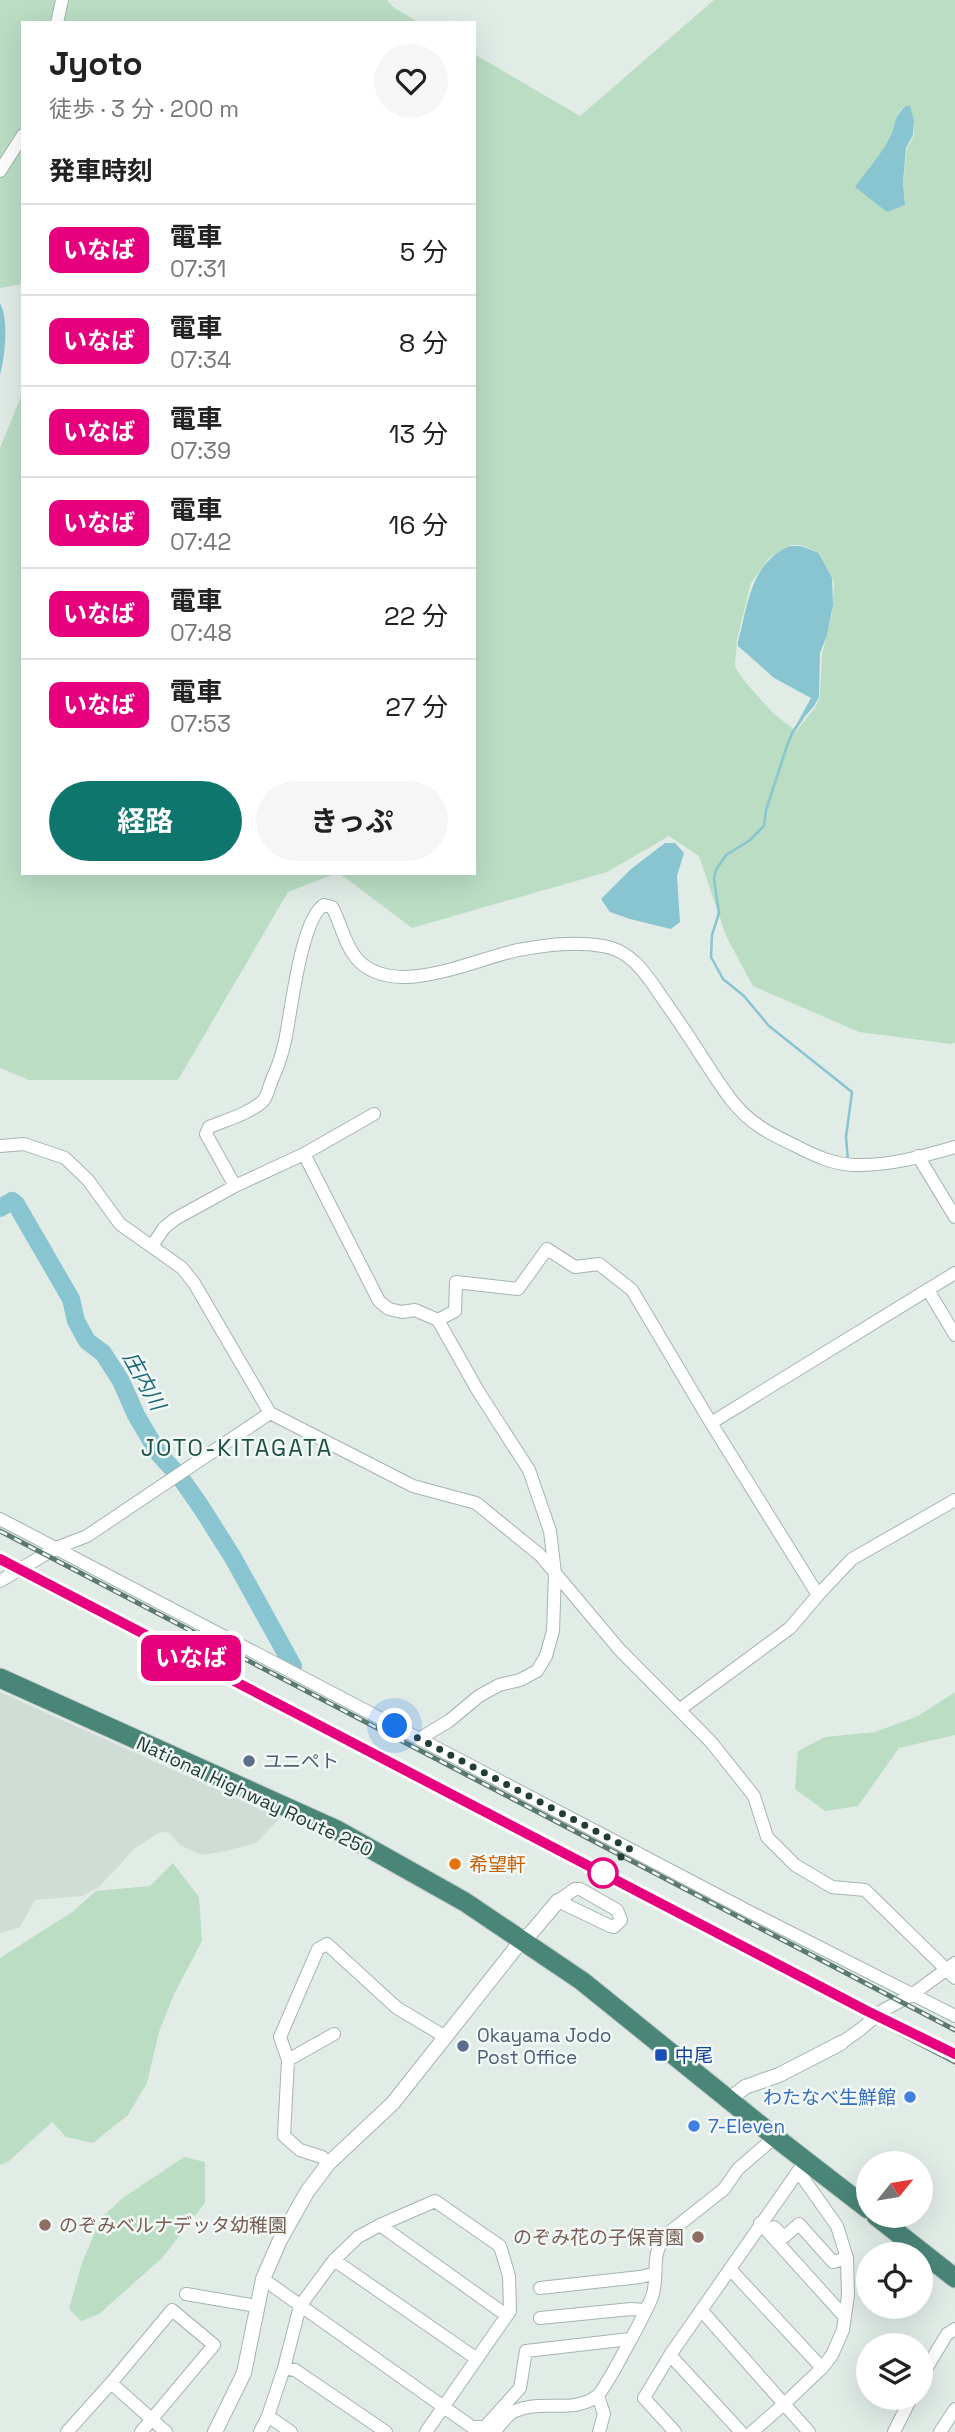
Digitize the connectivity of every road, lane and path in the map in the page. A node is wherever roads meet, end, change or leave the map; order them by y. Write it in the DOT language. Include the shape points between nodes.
graph roads {
  1 [pos="62,0"];
  2 [pos="57,21"];
  3 [pos="21,138"];
  4 [pos="0,171"];
  5 [pos="374,1114"];
  6 [pos="0,1146"];
  7 [pos="955,1147"];
  8 [pos="304,1154"];
  9 [pos="918,1156"];
  10 [pos="235,1186"];
  11 [pos="955,1217"];
  12 [pos="152,1246"];
  13 [pos="955,1273"];
  14 [pos="928,1290"];
  15 [pos="438,1320"];
  16 [pos="955,1335"];
  17 [pos="270,1413"];
  18 [pos="711,1423"];
  19 [pos="955,1500"];
  20 [pos="0,1520"];
  21 [pos="56,1548"];
  22 [pos="555,1573"];
  23 [pos="0,1581"];
  24 [pos="818,1595"];
  25 [pos="0,1678"];
  26 [pos="679,1710"];
  27 [pos="419,1739"];
  28 [pos="558,1901"];
  29 [pos="522,1940"];
  30 [pos="952,1971"];
  31 [pos="913,1994"];
  32 [pos="955,2016"];
  33 [pos="334,2034"];
  34 [pos="444,2036"];
  35 [pos="841,2043"];
  36 [pos="288,2060"];
  37 [pos="730,2099"];
  38 [pos="775,2137"];
  39 [pos="328,2164"];
  40 [pos="802,2166"];
  41 [pos="856,2201"];
  42 [pos="762,2220"];
  43 [pos="380,2225"];
  44 [pos="891,2228"];
  45 [pos="847,2258"];
  46 [pos="334,2260"];
  47 [pos="730,2269"];
  48 [pos="653,2274"];
  49 [pos="955,2278"];
  50 [pos="263,2279"];
  51 [pos="540,2288"];
  52 [pos="186,2294"];
  53 [pos="257,2305"];
  54 [pos="300,2306"];
  55 [pos="645,2310"];
  56 [pos="702,2311"];
  57 [pos="506,2315"];
  58 [pos="844,2315"];
  59 [pos="540,2318"];
  60 [pos="955,2329"];
  61 [pos="630,2339"];
  62 [pos="670,2355"];
  63 [pos="933,2357"];
  64 [pos="477,2359"];
  65 [pos="284,2368"];
  66 [pos="822,2368"];
  67 [pos="111,2383"];
  68 [pos="598,2396"];
  69 [pos="784,2404"];
  70 [pos="444,2407"];
  71 [pos="955,2409"];
  72 [pos="905,2410"];
  73 [pos="268,2416"];
  74 [pos="152,2420"];
  75 [pos="944,2430"];
  76 [pos="66,2432"];
  77 [pos="141,2432"];
  78 [pos="166,2432"];
  79 [pos="215,2432"];
  80 [pos="260,2432"];
  81 [pos="291,2432"];
  82 [pos="386,2432"];
  83 [pos="426,2432"];
  84 [pos="494,2432"];
  85 [pos="599,2432"];
  86 [pos="675,2432"];
  87 [pos="741,2432"];
  88 [pos="752,2432"];
  89 [pos="809,2432"];
  90 [pos="894,2432"];
  1 -- 2 [label="street"];
  3 -- 4 [label="street"];
  5 -- 8 [label="street"];
  6 -- 12 [label="street" via="24,1144 65,1158 88,1180 120,1224"];
  7 -- 9 [label="street"];
  8 -- 10 [label="street"];
  8 -- 15 [label="street" via="379,1301 389,1309 415,1310"];
  9 -- 10 [label="street" via="885,1163 841,1164 758,1126 725,1090 643,970 622,951 577,943 519,950 404,978 372,970 357,959 332,907 324,905 314,913 307,932 285,1041 264,1100 209,1127 206,1134"];
  9 -- 11 [label="street"];
  10 -- 12 [label="street" via="175,1219"];
  12 -- 17 [label="street" via="194,1283"];
  13 -- 14 [label="street"];
  14 -- 16 [label="street"];
  14 -- 18 [label="street"];
  15 -- 18 [label="street" via="455,1311 456,1282 517,1289 547,1249 575,1267 599,1264 632,1290"];
  15 -- 22 [label="street" via="529,1470 550,1531"];
  17 -- 21 [label="street" via="87,1536"];
  17 -- 22 [label="street" via="413,1486 476,1503 540,1555"];
  18 -- 24 [label="street"];
  19 -- 24 [label="street" via="852,1559"];
  20 -- 21 [label="street"];
  21 -- 23 [label="street"];
  21 -- 27 [label="street"];
  22 -- 26 [label="street"];
  22 -- 27 [label="street" via="553,1631 537,1671 479,1696"];
  24 -- 26 [label="street" via="790,1628"];
  25 -- 29 [label="highway, National Highway Route 250" via="337,1830 465,1902"];
  26 -- 30 [label="street" via="754,1796 767,1837 796,1866 832,1887 865,1890"];
  27 -- 31 [label="street"];
  28 -- 29 [label="street"];
  29 -- 34 [label="street"];
  29 -- 37 [label="highway, National Highway Route 250" via="583,1981"];
  30 -- 31 [label="street"];
  31 -- 32 [label="street"];
  31 -- 35 [label="street"];
  33 -- 36 [label="street"];
  34 -- 36 [label="street" via="397,2008 327,1944 318,1949 282,2030 281,2044"];
  34 -- 39 [label="street" via="393,2103"];
  35 -- 37 [label="street" via="745,2087"];
  36 -- 39 [label="street" via="284,2137"];
  37 -- 38 [label="highway, National Highway Route 250"];
  38 -- 40 [label="highway, National Highway Route 250"];
  38 -- 48 [label="street" via="738,2169 724,2189 666,2235 656,2252"];
  39 -- 50 [label="street" via="307,2192"];
  40 -- 41 [label="highway, National Highway Route 250"];
  40 -- 42 [label="street"];
  40 -- 45 [label="street" via="838,2226"];
  42 -- 45 [label="street" via="784,2237 799,2224 833,2262"];
  42 -- 47 [label="street"];
  42 -- 58 [label="street"];
  43 -- 46 [label="street" via="358,2237"];
  43 -- 57 [label="street"];
  43 -- 57 [label="street" via="435,2201 500,2246 509,2276 510,2311"];
  44 -- 49 [label="highway"];
  45 -- 58 [label="street"];
  46 -- 54 [label="street"];
  46 -- 64 [label="street"];
  47 -- 56 [label="street"];
  47 -- 66 [label="street"];
  48 -- 51 [label="street"];
  48 -- 55 [label="street" via="652,2296"];
  50 -- 53 [label="street"];
  50 -- 54 [label="street"];
  52 -- 53 [label="street"];
  53 -- 79 [label="street" via="244,2373"];
  54 -- 65 [label="street"];
  54 -- 70 [label="street"];
  55 -- 59 [label="street"];
  55 -- 61 [label="street"];
  56 -- 62 [label="street"];
  56 -- 69 [label="street"];
  57 -- 64 [label="street"];
  58 -- 66 [label="street" via="839,2342"];
  60 -- 63 [label="street"];
  61 -- 68 [label="street"];
  61 -- 70 [label="street" via="526,2351 520,2389 485,2427 472,2427"];
  62 -- 86 [label="street" via="644,2398"];
  62 -- 87 [label="street"];
  64 -- 70 [label="street"];
  65 -- 73 [label="street"];
  65 -- 82 [label="street" via="295,2370"];
  66 -- 69 [label="street"];
  67 -- 74 [label="street"];
  67 -- 74 [label="street" via="172,2310 215,2345"];
  67 -- 76 [label="street"];
  68 -- 84 [label="street" via="572,2407 548,2405 512,2413"];
  68 -- 85 [label="street" via="604,2414"];
  69 -- 88 [label="street"];
  69 -- 89 [label="street"];
  70 -- 83 [label="street"];
  71 -- 75 [label="street"];
  72 -- 90 [label="street"];
  73 -- 80 [label="street"];
  73 -- 81 [label="street"];
  74 -- 77 [label="street"];
  74 -- 78 [label="street"];
}
